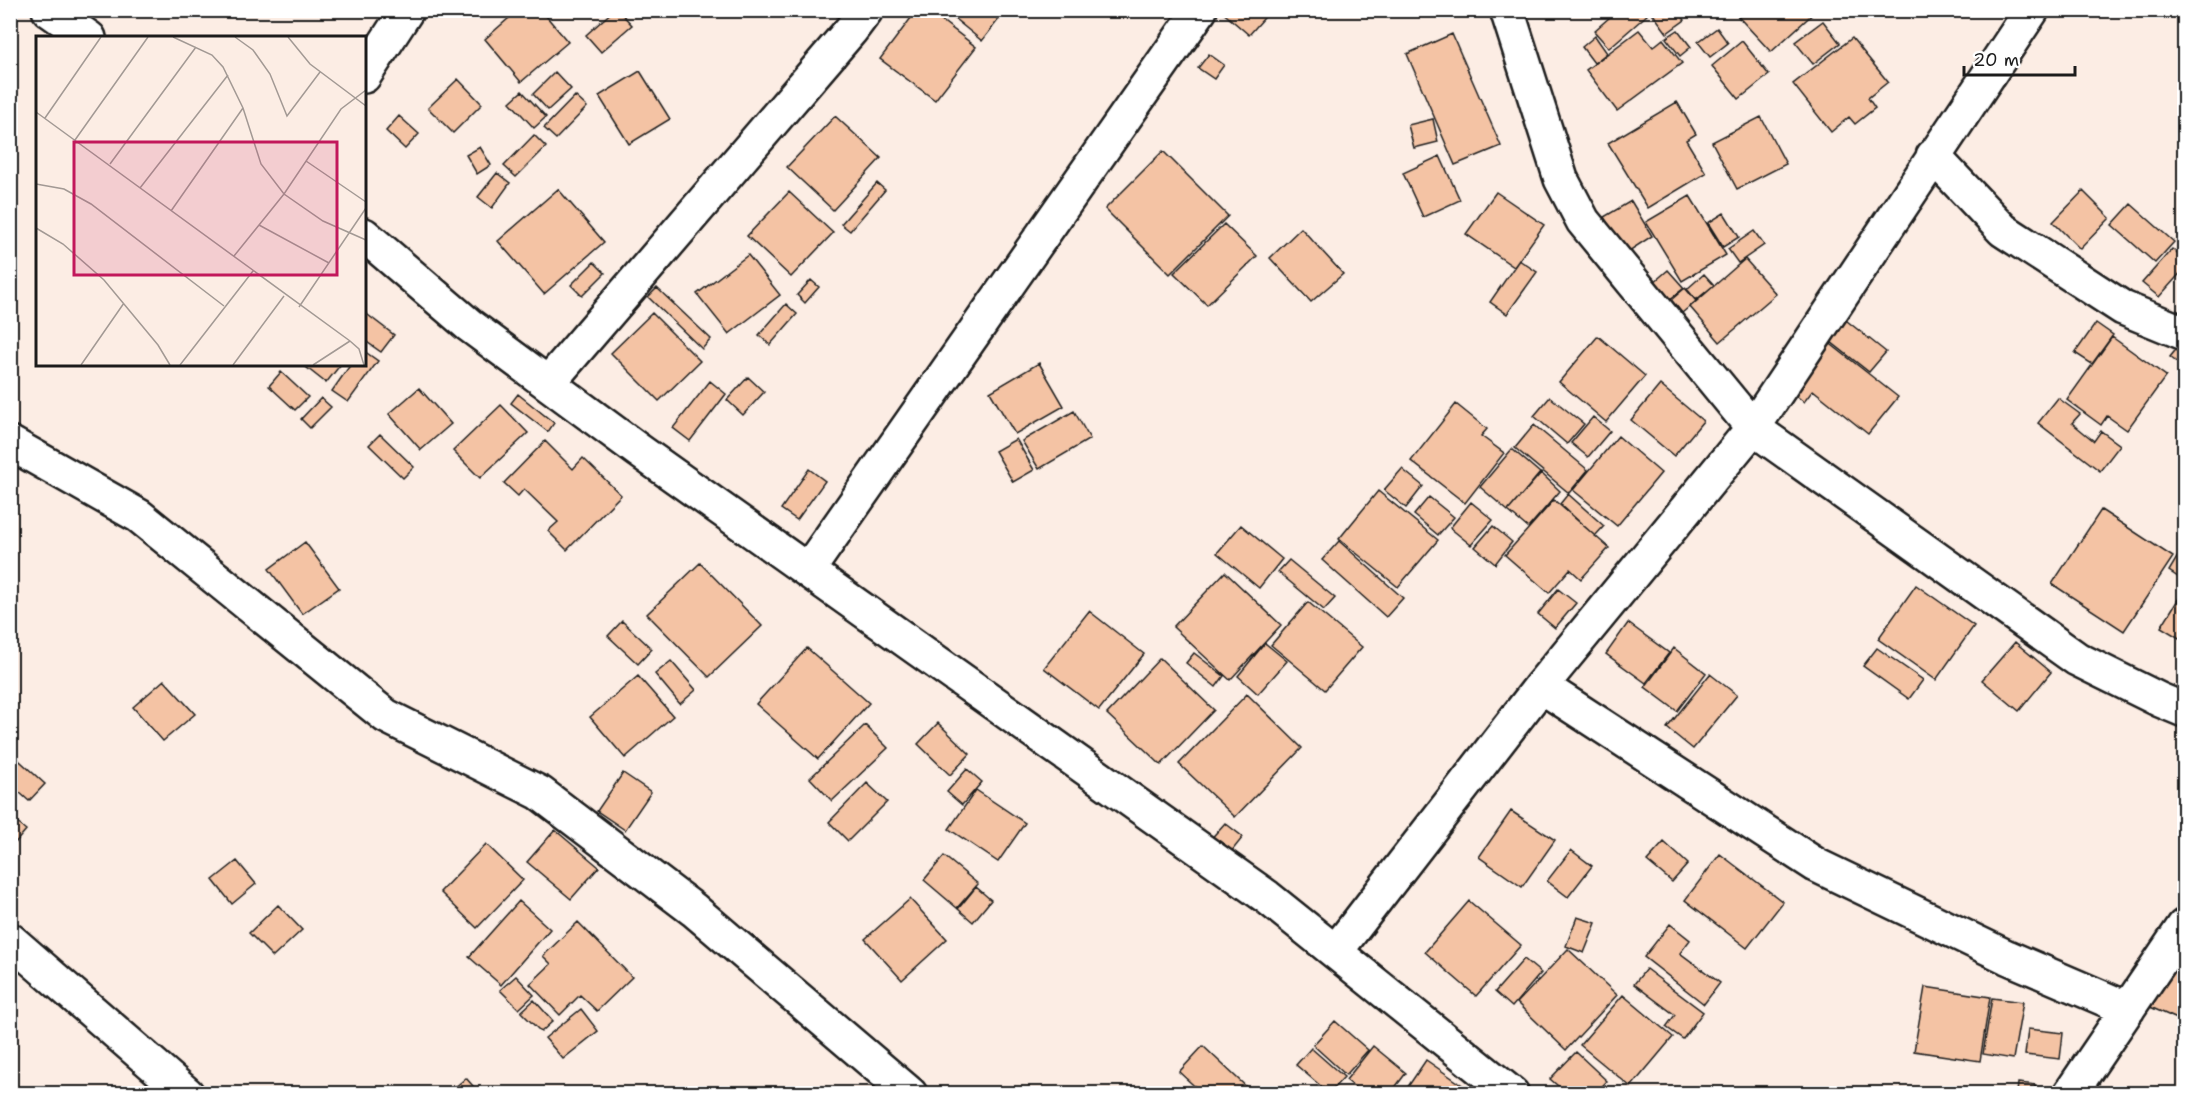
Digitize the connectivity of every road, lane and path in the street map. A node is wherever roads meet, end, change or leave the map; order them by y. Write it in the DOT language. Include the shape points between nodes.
graph roads {
  1 [pos="48,10"];
  2 [pos="407,10"];
  3 [pos="866,10"];
  4 [pos="1200,10"];
  5 [pos="1507,10"];
  6 [pos="2032,10"];
  7 [pos="86,36"];
  8 [pos="366,73"];
  9 [pos="1933,156"];
  10 [pos="366,238"];
  11 [pos="2184,333"];
  12 [pos="548,383"];
  13 [pos="1753,428"];
  14 [pos="10,443"];
  15 [pos="808,570"];
  16 [pos="1541,686"];
  17 [pos="2184,710"];
  18 [pos="2184,926"];
  19 [pos="10,940"];
  20 [pos="1336,951"];
  21 [pos="2128,1009"];
  22 [pos="1497,1088"];
  23 [pos="187,1094"];
  24 [pos="910,1094"];
  25 [pos="2070,1094"];
  1 -- 7 [label="street"];
  2 -- 8 [label="street"];
  3 -- 12 [label="street"];
  4 -- 15 [label="street"];
  5 -- 13 [label="street" via="1561,179 1583,220"];
  6 -- 9 [label="street"];
  9 -- 11 [label="street" via="2003,230 2123,308"];
  9 -- 13 [label="street"];
  10 -- 12 [label="street" via="469,325"];
  12 -- 15 [label="street"];
  13 -- 16 [label="street"];
  13 -- 17 [label="street" via="2077,659"];
  14 -- 24 [label="street" via="139,516 386,716 540,794 694,910"];
  15 -- 20 [label="street" via="1267,897"];
  16 -- 20 [label="street"];
  16 -- 21 [label="street" via="1816,865 2007,957"];
  18 -- 21 [label="street"];
  19 -- 23 [label="street"];
  20 -- 22 [label="street"];
  21 -- 25 [label="street"];
}
